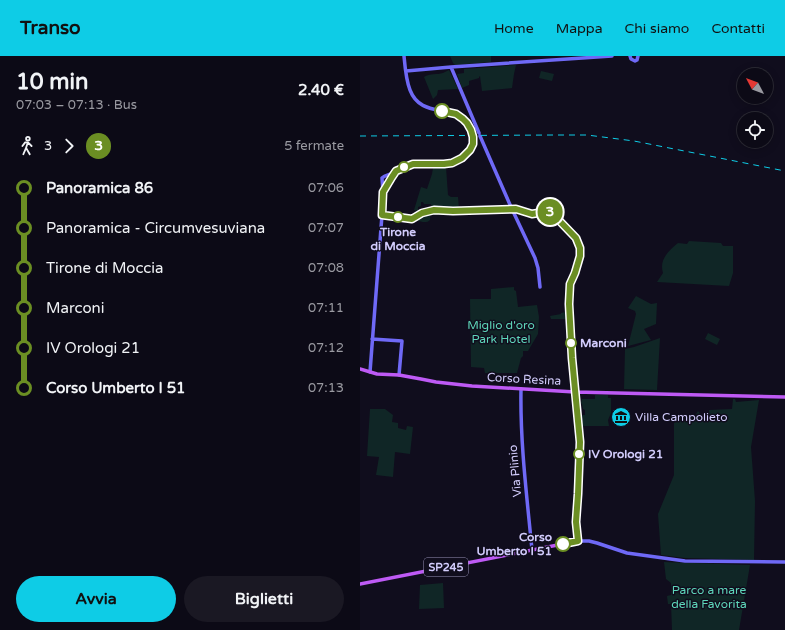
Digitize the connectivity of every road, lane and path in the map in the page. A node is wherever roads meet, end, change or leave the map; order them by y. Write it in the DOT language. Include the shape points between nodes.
graph roads {
  1 [pos="404,56"];
  2 [pos="612,56"];
  3 [pos="630,56"];
  4 [pos="638,56"];
  5 [pos="451,67"];
  6 [pos="406,71"];
  7 [pos="396,171"];
  8 [pos="387,176"];
  9 [pos="390,179"];
  10 [pos="383,182"];
  11 [pos="388,184"];
  12 [pos="383,192"];
  13 [pos="540,287"];
  14 [pos="372,339"];
  15 [pos="360,369"];
  16 [pos="370,372"];
  17 [pos="399,375"];
  18 [pos="521,389"];
  19 [pos="574,392"];
  20 [pos="785,397"];
  21 [pos="578,541"];
  22 [pos="532,550"];
  23 [pos="785,562"];
  24 [pos="360,584"];
  1 -- 6 [label="street"];
  2 -- 5 [label="street"];
  3 -- 4 [label="street" via="635,61"];
  5 -- 6 [label="street"];
  5 -- 13 [label="street" via="535,258"];
  6 -- 7 [label="street, bridge" via="410,91 417,102 427,108 456,114 463,119 469,125 472,146 464,157 455,162 413,164"];
  7 -- 8 [label="street"];
  7 -- 9 [label="street"];
  8 -- 9 [label="street"];
  8 -- 10 [label="street" via="383,178"];
  9 -- 11 [label="street"];
  10 -- 11 [label="street"];
  10 -- 12 [label="street"];
  11 -- 12 [label="street"];
  12 -- 14 [label="street"];
  14 -- 16 [label="street"];
  14 -- 17 [label="street" via="402,341"];
  15 -- 16 [label="main road, Corso Resina"];
  16 -- 17 [label="main road, Corso Resina"];
  17 -- 18 [label="main road, Corso Resina" via="436,382"];
  18 -- 19 [label="main road, Corso Resina"];
  18 -- 22 [label="street, Via Plinio" via="521,426"];
  19 -- 20 [label="main road, Corso Resina"];
  19 -- 21 [label="main road" via="580,442 576,522"];
  21 -- 22 [label="main road, SP245"];
  21 -- 23 [label="street, SP245" via="589,541 627,553 685,561"];
  22 -- 24 [label="main road, SP245"];
}
